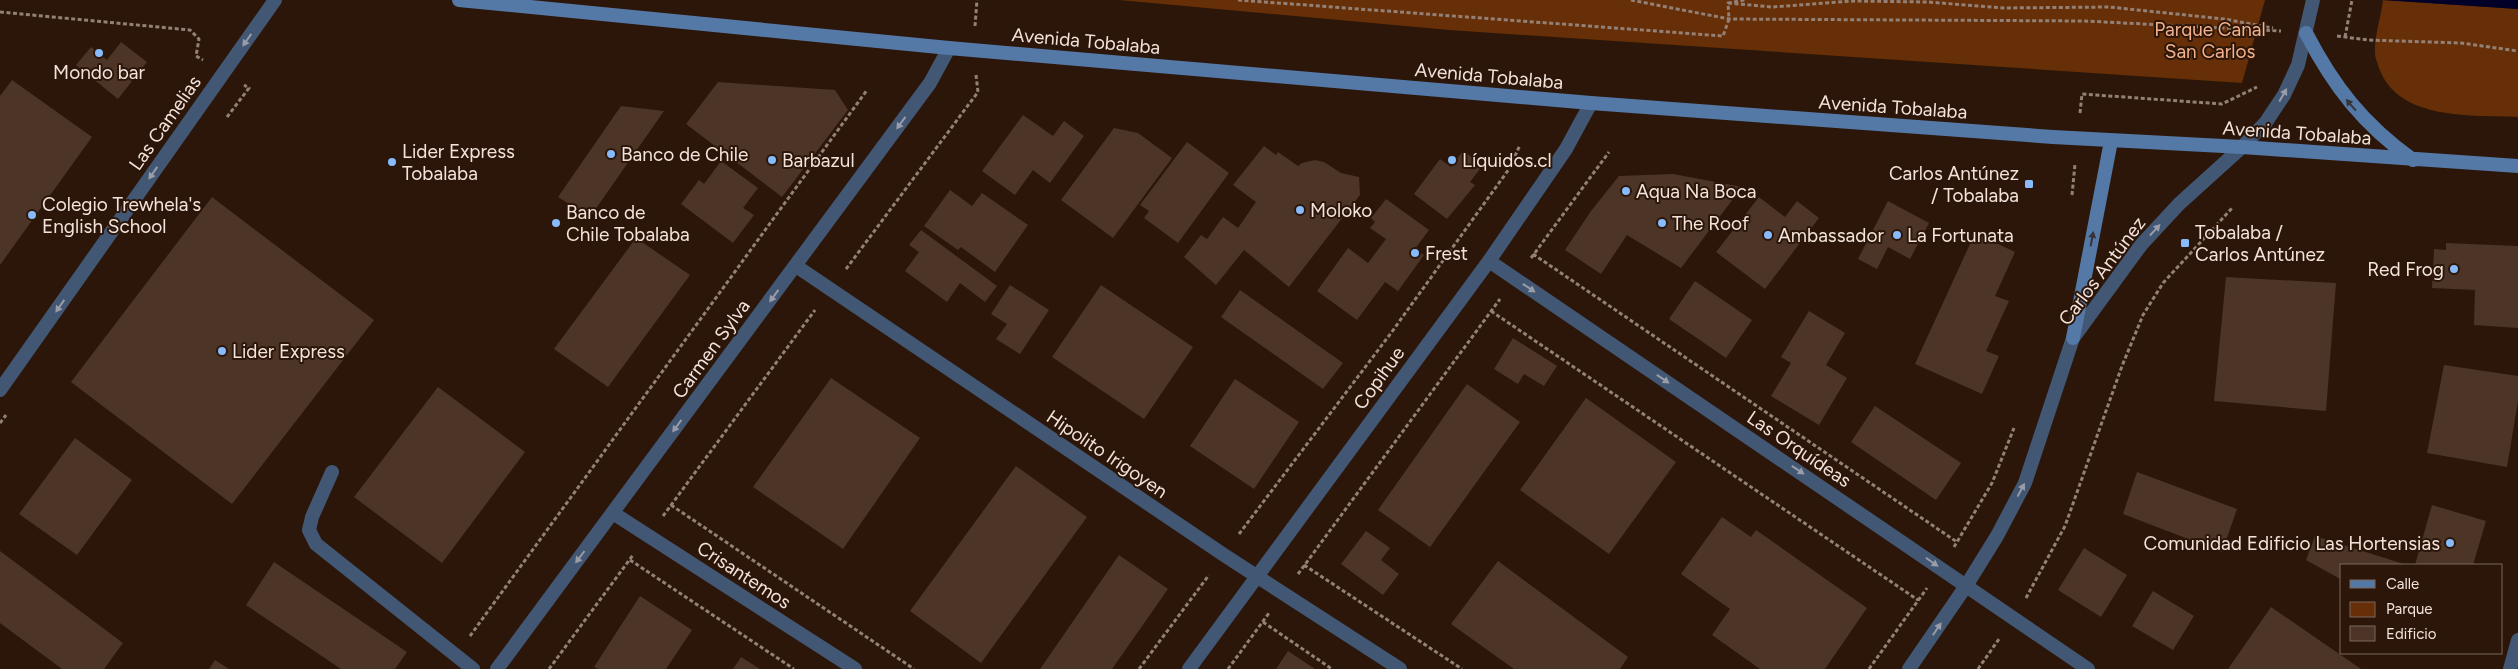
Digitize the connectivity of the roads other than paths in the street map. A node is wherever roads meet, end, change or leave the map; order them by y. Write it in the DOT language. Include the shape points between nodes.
graph roads {
  1 [pos="275,0"];
  2 [pos="459,0"];
  3 [pos="2313,0"];
  4 [pos="2306,33"];
  5 [pos="949,48"];
  6 [pos="1591,104"];
  7 [pos="2111,141"];
  8 [pos="2242,147"];
  9 [pos="2413,160"];
  10 [pos="2518,166"];
  11 [pos="1489,261"];
  12 [pos="796,266"];
  13 [pos="2073,338"];
  14 [pos="0,390"];
  15 [pos="332,472"];
  16 [pos="613,513"];
  17 [pos="1257,576"];
  18 [pos="1966,586"];
  19 [pos="2518,640"];
  20 [pos="473,669"];
  21 [pos="497,669"];
  22 [pos="855,669"];
  23 [pos="1189,669"];
  24 [pos="1400,669"];
  25 [pos="1909,669"];
  26 [pos="2088,669"];
  27 [pos="2510,669"];
  1 -- 14 [label="street, Las Camelias, one-way"];
  2 -- 5 [label="main road, Avenida Tobalaba"];
  3 -- 4 [label="street, Carlos Antúnez"];
  8 -- 4 [label="street, Carlos Antúnez, one-way" via="2266,122 2284,95 2298,65"];
  9 -- 4 [label="main road, one-way" via="2390,144 2350,104 2333,83"];
  5 -- 6 [label="main road, Avenida Tobalaba"];
  5 -- 12 [label="street, Carmen Sylva, one-way" via="930,84"];
  6 -- 7 [label="main road, Avenida Tobalaba"];
  6 -- 11 [label="street, Copihue" via="1566,148"];
  7 -- 8 [label="main road, Avenida Tobalaba"];
  13 -- 7 [label="main road, one-way"];
  8 -- 9 [label="main road, Avenida Tobalaba"];
  13 -- 8 [label="street, Carlos Antúnez, one-way" via="2141,245 2179,204"];
  9 -- 10 [label="main road, Avenida Tobalaba"];
  11 -- 17 [label="street, Copihue"];
  11 -- 18 [label="street, Las Orquídeas, one-way"];
  12 -- 16 [label="street, Carmen Sylva, one-way"];
  12 -- 17 [label="street, Hipolito Irigoyen"];
  18 -- 13 [label="street, Carlos Antúnez, one-way" via="2025,483"];
  15 -- 20 [label="street" via="309,530 316,544"];
  16 -- 21 [label="street, Carmen Sylva, one-way"];
  16 -- 22 [label="street, Crisantemos"];
  17 -- 23 [label="street, Copihue"];
  17 -- 24 [label="street, Hipolito Irigoyen"];
  25 -- 18 [label="street, Carlos Antúnez, one-way"];
  18 -- 26 [label="street, Las Orquídeas"];
  19 -- 27 [label="street"];
}
